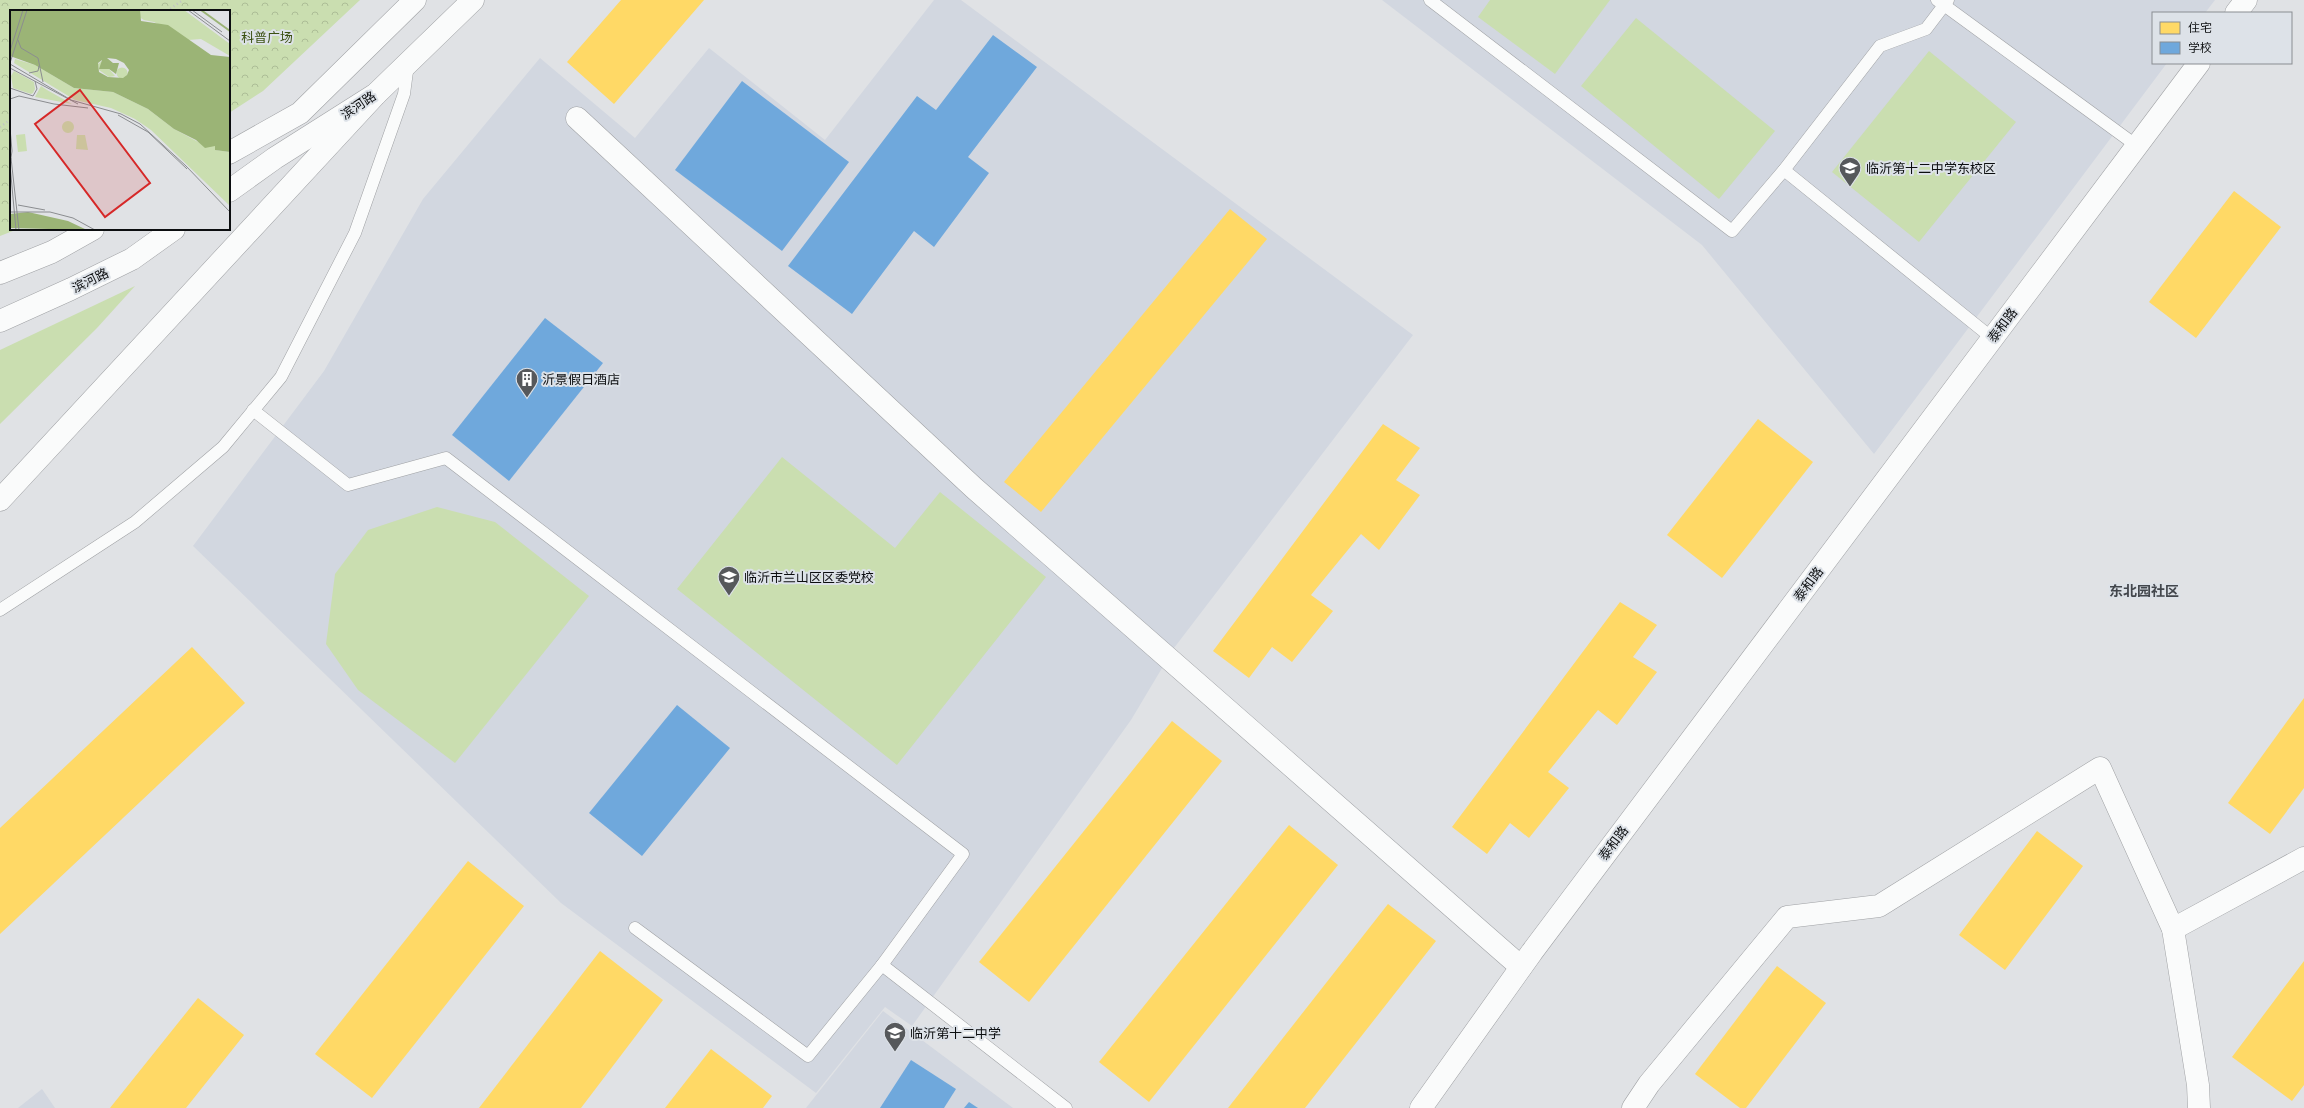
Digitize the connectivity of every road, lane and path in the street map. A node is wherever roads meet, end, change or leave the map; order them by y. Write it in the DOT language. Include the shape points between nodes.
graph roads {
  1 [pos="183,0"];
  2 [pos="415,0"];
  3 [pos="473,0"];
  4 [pos="1430,0"];
  5 [pos="2246,0"];
  6 [pos="1943,2"];
  7 [pos="169,10"];
  8 [pos="2237,12"];
  9 [pos="409,62"];
  10 [pos="2198,64"];
  11 [pos="376,94"];
  12 [pos="577,118"];
  13 [pos="10,120"];
  14 [pos="0,127"];
  15 [pos="2137,146"];
  16 [pos="230,152"];
  17 [pos="1784,170"];
  18 [pos="230,190"];
  19 [pos="91,230"];
  20 [pos="173,230"];
  21 [pos="0,272"];
  22 [pos="0,321"];
  23 [pos="1992,338"];
  24 [pos="253,410"];
  25 [pos="0,500"];
  26 [pos="0,610"];
  27 [pos="2304,858"];
  28 [pos="635,928"];
  29 [pos="2173,929"];
  30 [pos="882,966"];
  31 [pos="1521,967"];
  32 [pos="1066,1108"];
  33 [pos="1421,1108"];
  34 [pos="1633,1108"];
  35 [pos="2199,1108"];
  1 -- 7 [label="path"];
  2 -- 16 [label="street" via="300,113"];
  3 -- 9 [label="street, 滨河路"];
  4 -- 17 [label="lane" via="1732,231"];
  5 -- 8 [label="street"];
  6 -- 15 [label="lane"];
  6 -- 17 [label="lane" via="1926,29 1880,46"];
  9 -- 11 [label="street, 滨河路"];
  9 -- 24 [label="lane" via="404,94 355,233 281,377"];
  10 -- 15 [label="street, 泰和路"];
  11 -- 18 [label="street, 滨河路"];
  11 -- 25 [label="street"];
  12 -- 31 [label="street" via="974,488"];
  13 -- 14 [label="path"];
  15 -- 23 [label="street, 泰和路"];
  17 -- 23 [label="lane"];
  19 -- 21 [label="street" via="52,252"];
  20 -- 22 [label="street, 滨河路" via="132,259"];
  23 -- 31 [label="street, 泰和路"];
  24 -- 26 [label="lane" via="223,447 135,522"];
  24 -- 30 [label="lane" via="348,485 446,458 963,854"];
  27 -- 29 [label="street"];
  28 -- 30 [label="lane" via="808,1056"];
  29 -- 34 [label="street" via="2100,768 1879,906 1787,917 1649,1084"];
  29 -- 35 [label="street" via="2198,1085"];
  30 -- 32 [label="lane"];
  31 -- 33 [label="street, 泰和路"];
}
